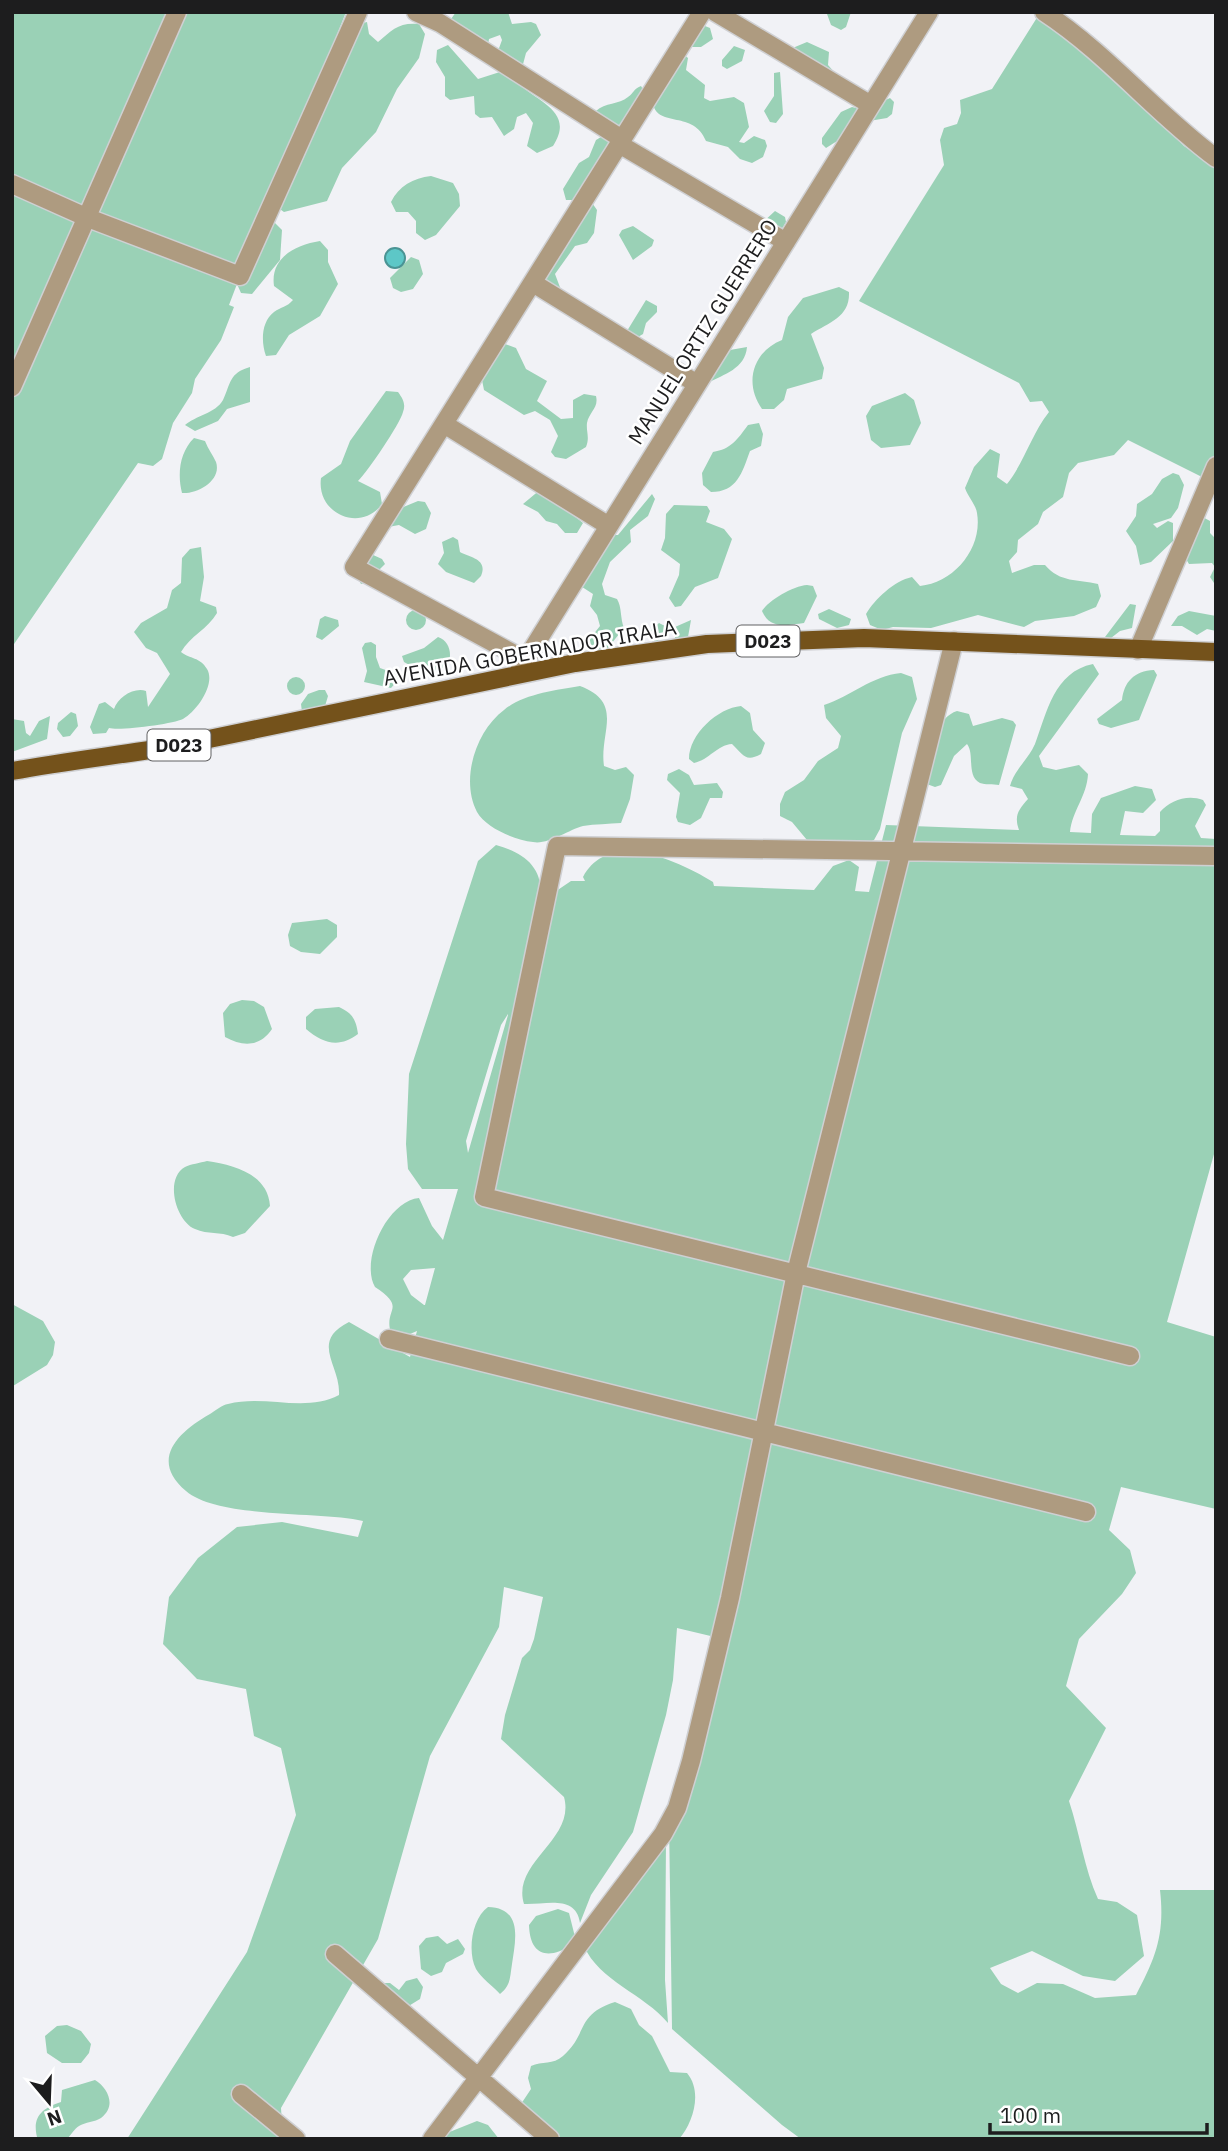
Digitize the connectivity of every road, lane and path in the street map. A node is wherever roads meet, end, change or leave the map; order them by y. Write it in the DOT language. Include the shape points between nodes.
graph roads {
  1 [pos="177,12"];
  2 [pos="358,12"];
  3 [pos="416,12"];
  4 [pos="702,12"];
  5 [pos="715,12"];
  6 [pos="929,12"];
  7 [pos="1044,12"];
  8 [pos="871,105"];
  9 [pos="621,141"];
  10 [pos="1216,158"];
  11 [pos="12,184"];
  12 [pos="88,218"];
  13 [pos="786,242"];
  14 [pos="533,283"];
  15 [pos="697,384"];
  16 [pos="12,387"];
  17 [pos="444,424"];
  18 [pos="1216,466"];
  19 [pos="609,526"];
  20 [pos="954,641"];
  21 [pos="1138,650"];
  22 [pos="1216,652"];
  23 [pos="520,668"];
  24 [pos="108,758"];
  25 [pos="12,771"];
  26 [pos="12,783"];
  27 [pos="903,851"];
  28 [pos="1216,856"];
  29 [pos="796,1273"];
  30 [pos="389,1339"];
  31 [pos="1130,1356"];
  32 [pos="762,1432"];
  33 [pos="1086,1512"];
  34 [pos="335,1954"];
  35 [pos="479,2077"];
  36 [pos="241,2094"];
  37 [pos="296,2139"];
  38 [pos="432,2139"];
  39 [pos="550,2139"];
  1 -- 12 [label="street"];
  2 -- 12 [label="street" via="240,276"];
  3 -- 9 [label="street"];
  4 -- 9 [label="street"];
  5 -- 8 [label="street"];
  6 -- 8 [label="street, MANUEL ORTIZ GUERRERO"];
  7 -- 10 [label="street" via="1109,61 1179,131"];
  8 -- 13 [label="street, MANUEL ORTIZ GUERRERO"];
  9 -- 13 [label="street"];
  9 -- 14 [label="street"];
  11 -- 12 [label="street"];
  12 -- 16 [label="street"];
  13 -- 15 [label="street, MANUEL ORTIZ GUERRERO"];
  14 -- 15 [label="street"];
  14 -- 17 [label="street"];
  15 -- 19 [label="street, MANUEL ORTIZ GUERRERO"];
  17 -- 19 [label="street"];
  17 -- 23 [label="street" via="354,567"];
  18 -- 21 [label="street"];
  19 -- 23 [label="street, MANUEL ORTIZ GUERRERO"];
  20 -- 21 [label="main road, AVENIDA GOBERNADOR IRALA / D023"];
  20 -- 23 [label="main road, AVENIDA GOBERNADOR IRALA / D023" via="864,638 707,645"];
  20 -- 27 [label="street"];
  21 -- 22 [label="main road, AVENIDA GOBERNADOR IRALA / D023"];
  23 -- 24 [label="main road, AVENIDA GOBERNADOR IRALA / D023"];
  24 -- 25 [label="main road, AVENIDA GOBERNADOR IRALA / D023" via="86,757"];
  24 -- 26 [label="main road, AVENIDA GOBERNADOR IRALA / D023"];
  27 -- 28 [label="street"];
  27 -- 29 [label="street"];
  27 -- 29 [label="street" via="557,846 484,1196"];
  29 -- 31 [label="street"];
  29 -- 32 [label="street"];
  30 -- 32 [label="street"];
  32 -- 33 [label="street"];
  32 -- 35 [label="street" via="730,1598 677,1808 656,1844"];
  34 -- 35 [label="street"];
  35 -- 38 [label="street"];
  35 -- 39 [label="street"];
  36 -- 37 [label="street"];
}
